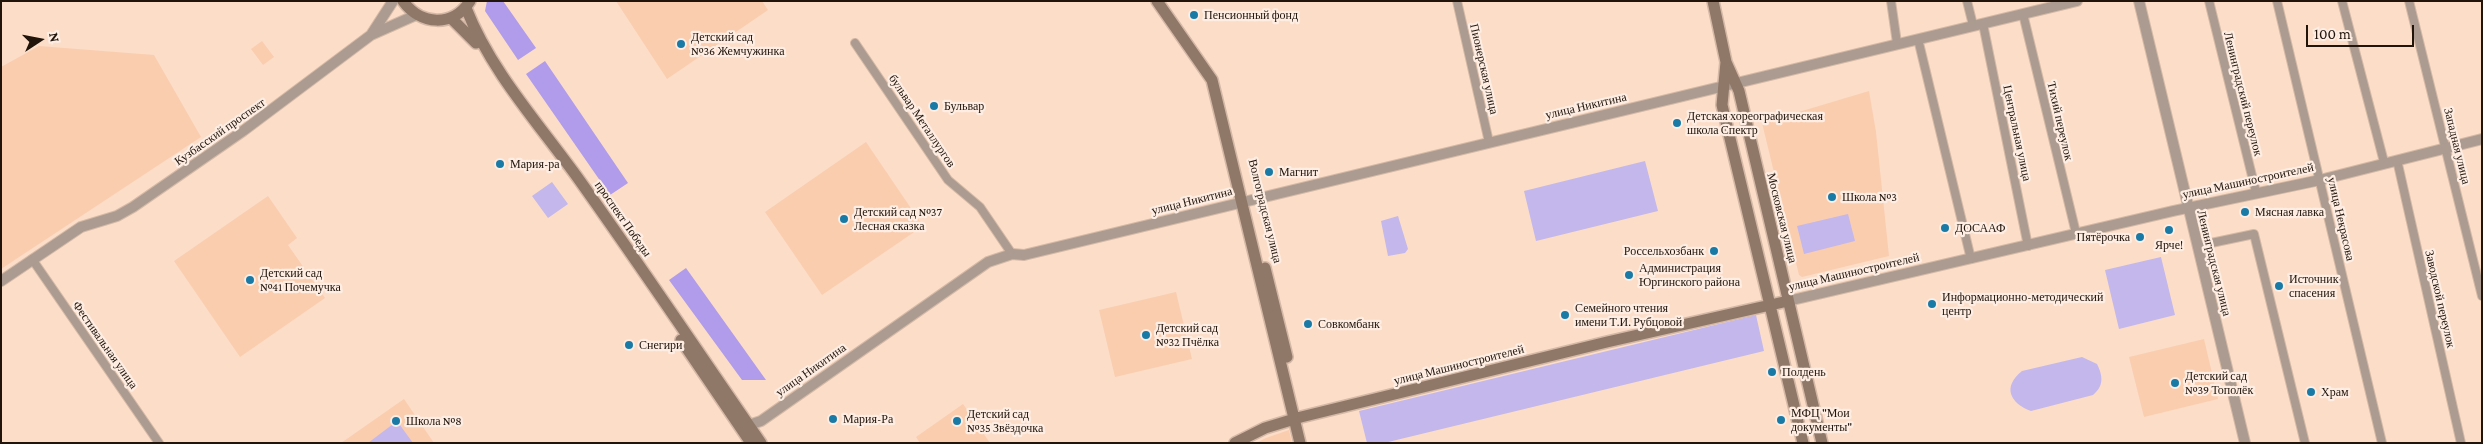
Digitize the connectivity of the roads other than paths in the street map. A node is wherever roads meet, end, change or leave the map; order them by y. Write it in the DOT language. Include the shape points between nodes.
graph roads {
  1 [pos="393,1"];
  2 [pos="403,1"];
  3 [pos="1157,1"];
  4 [pos="1163,1"];
  5 [pos="1457,1"];
  6 [pos="1713,1"];
  7 [pos="1892,1"];
  8 [pos="1967,1"];
  9 [pos="2077,1"];
  10 [pos="2139,1"];
  11 [pos="2209,1"];
  12 [pos="2277,1"];
  13 [pos="2342,1"];
  14 [pos="2409,1"];
  15 [pos="468,5"];
  16 [pos="2023,14"];
  17 [pos="416,15"];
  18 [pos="451,18"];
  19 [pos="1978,25"];
  20 [pos="371,35"];
  21 [pos="1918,39"];
  22 [pos="855,43"];
  23 [pos="1897,43"];
  24 [pos="1726,62"];
  25 [pos="1737,84"];
  26 [pos="1718,87"];
  27 [pos="2482,139"];
  28 [pos="1489,142"];
  29 [pos="2446,148"];
  30 [pos="2397,160"];
  31 [pos="2384,162"];
  32 [pos="2320,180"];
  33 [pos="2256,192"];
  34 [pos="1245,201"];
  35 [pos="2187,208"];
  36 [pos="2076,233"];
  37 [pos="2028,246"];
  38 [pos="2197,246"];
  39 [pos="1012,254"];
  40 [pos="32,259"];
  41 [pos="1970,259"];
  42 [pos="1,281"];
  43 [pos="2482,296"];
  44 [pos="1788,303"];
  45 [pos="1770,307"];
  46 [pos="1298,421"];
  47 [pos="749,425"];
  48 [pos="160,443"];
  49 [pos="751,443"];
  50 [pos="761,443"];
  51 [pos="1235,443"];
  52 [pos="1249,443"];
  53 [pos="1300,443"];
  54 [pos="1307,443"];
  55 [pos="1803,443"];
  56 [pos="1822,443"];
  57 [pos="2245,443"];
  58 [pos="2305,443"];
  59 [pos="2382,443"];
  60 [pos="2461,443"];
  1 -- 20 [label="street"];
  2 -- 17 [label="main road"];
  3 -- 34 [label="main road" via="1212,80"];
  4 -- 34 [label="main road, Волгоградская улица" via="1216,79"];
  5 -- 28 [label="street, Пионерская улица"];
  6 -- 24 [label="main road, Московская улица"];
  7 -- 23 [label="street"];
  8 -- 19 [label="street, Центральная улица"];
  9 -- 16 [label="street"];
  10 -- 35 [label="street, Ленинградская улица"];
  11 -- 33 [label="street, Ленинградский переулок"];
  12 -- 32 [label="street, улица Некрасова"];
  13 -- 31 [label="street"];
  14 -- 29 [label="street, Западная улица"];
  15 -- 18 [label="main road"];
  15 -- 47 [label="main road, проспект Победы" via="475,31 492,61"];
  16 -- 19 [label="street"];
  16 -- 36 [label="street, Тихий переулок"];
  17 -- 18 [label="main road" via="435,21"];
  17 -- 20 [label="street, Кузбасский проспект"];
  18 -- 49 [label="main road" via="472,38"];
  19 -- 21 [label="street"];
  19 -- 37 [label="street, Центральная улица"];
  20 -- 40 [label="street, Кузбасский проспект" via="157,191 117,216 81,226"];
  21 -- 23 [label="street"];
  21 -- 41 [label="street"];
  22 -- 39 [label="street, бульвар Металлургов" via="948,180 980,208"];
  23 -- 25 [label="street"];
  24 -- 25 [label="main road, Московская улица"];
  24 -- 26 [label="main road"];
  25 -- 26 [label="street, улица Никитина"];
  25 -- 44 [label="main road, Московская улица"];
  26 -- 28 [label="street, улица Никитина"];
  26 -- 45 [label="main road"];
  27 -- 29 [label="street, улица Машиностроителей"];
  28 -- 34 [label="street, улица Никитина"];
  29 -- 30 [label="street, улица Машиностроителей"];
  29 -- 43 [label="street, Западная улица"];
  30 -- 31 [label="street, улица Машиностроителей"];
  30 -- 60 [label="street, Заводской переулок"];
  31 -- 32 [label="street, улица Машиностроителей"];
  32 -- 33 [label="street, улица Машиностроителей"];
  32 -- 59 [label="street, улица Некрасова"];
  33 -- 35 [label="street, улица Машиностроителей"];
  34 -- 39 [label="street, улица Никитина" via="1024,255"];
  34 -- 46 [label="main road, Волгоградская улица"];
  35 -- 36 [label="street, улица Машиностроителей"];
  35 -- 38 [label="street, Ленинградская улица"];
  36 -- 37 [label="street, улица Машиностроителей"];
  37 -- 41 [label="street, улица Машиностроителей"];
  38 -- 57 [label="street, Ленинградская улица"];
  38 -- 58 [label="street" via="2254,234"];
  39 -- 47 [label="street, улица Никитина" via="988,262 761,421"];
  40 -- 42 [label="street, Кузбасский проспект"];
  40 -- 48 [label="street, Фестивальная улица"];
  41 -- 44 [label="street, улица Машиностроителей"];
  44 -- 45 [label="main road, улица Машиностроителей"];
  44 -- 56 [label="main road, Московская улица"];
  45 -- 46 [label="main road, улица Машиностроителей" via="1607,342"];
  45 -- 55 [label="main road"];
  46 -- 51 [label="main road, улица Машиностроителей" via="1265,428"];
  46 -- 52 [label="main road"];
  46 -- 53 [label="main road"];
  46 -- 54 [label="main road, Волгоградская улица"];
  47 -- 50 [label="main road, проспект Победы"];
}
